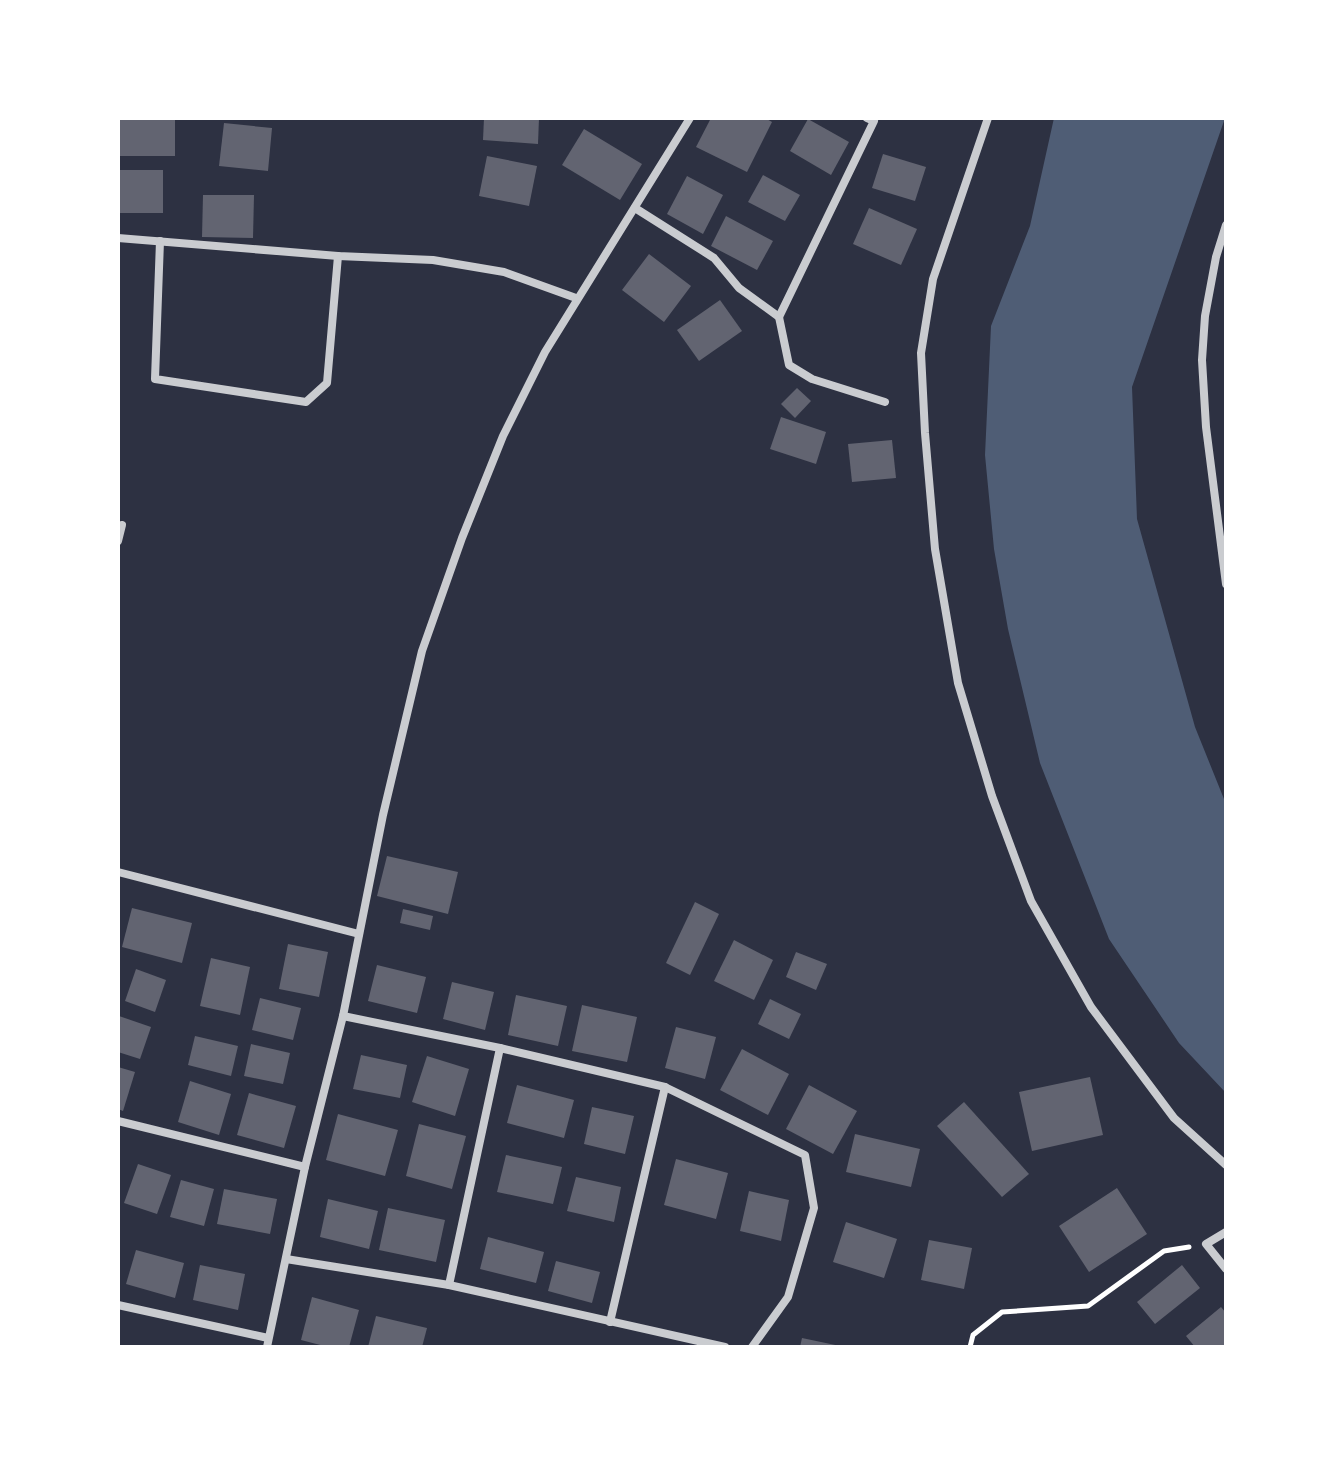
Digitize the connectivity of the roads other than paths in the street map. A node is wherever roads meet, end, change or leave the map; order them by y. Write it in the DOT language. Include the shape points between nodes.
graph roads {
  1 [pos="690,118"];
  2 [pos="867,118"];
  3 [pos="988,118"];
  4 [pos="635,208"];
  5 [pos="1226,225"];
  6 [pos="118,238"];
  7 [pos="160,241"];
  8 [pos="338,256"];
  9 [pos="576,298"];
  10 [pos="779,317"];
  11 [pos="885,402"];
  12 [pos="122,525"];
  13 [pos="118,541"];
  14 [pos="1226,584"];
  15 [pos="118,872"];
  16 [pos="359,934"];
  17 [pos="343,1016"];
  18 [pos="500,1048"];
  19 [pos="665,1087"];
  20 [pos="118,1121"];
  21 [pos="1226,1165"];
  22 [pos="305,1167"];
  23 [pos="1226,1232"];
  24 [pos="286,1259"];
  25 [pos="1226,1269"];
  26 [pos="449,1285"];
  27 [pos="118,1305"];
  28 [pos="610,1322"];
  29 [pos="268,1342"];
  30 [pos="725,1347"];
  31 [pos="752,1347"];
  1 -- 4 [label="street"];
  2 -- 10 [label="street" via="874,121"];
  3 -- 21 [label="street" via="933,279 921,353 935,549 958,683 1031,901 1091,1007 1174,1118"];
  4 -- 9 [label="street"];
  4 -- 10 [label="street" via="714,258 739,288"];
  5 -- 14 [label="street" via="1205,316 1202,360"];
  6 -- 7 [label="street"];
  7 -- 8 [label="street"];
  7 -- 8 [label="street" via="155,379 306,402 327,383"];
  8 -- 9 [label="street" via="433,260 504,272"];
  9 -- 16 [label="street" via="503,436 422,651"];
  10 -- 11 [label="street" via="789,365 812,379"];
  12 -- 13 [label="street"];
  15 -- 16 [label="street"];
  16 -- 17 [label="street"];
  17 -- 18 [label="street"];
  17 -- 22 [label="street"];
  18 -- 19 [label="street"];
  18 -- 26 [label="street"];
  19 -- 28 [label="street"];
  19 -- 31 [label="street" via="805,1155 814,1208 788,1297"];
  20 -- 22 [label="street"];
  22 -- 24 [label="street"];
  23 -- 25 [label="street" via="1206,1244"];
  24 -- 26 [label="street"];
  24 -- 29 [label="street"];
  26 -- 28 [label="street"];
  27 -- 29 [label="street"];
  28 -- 30 [label="street"];
}
